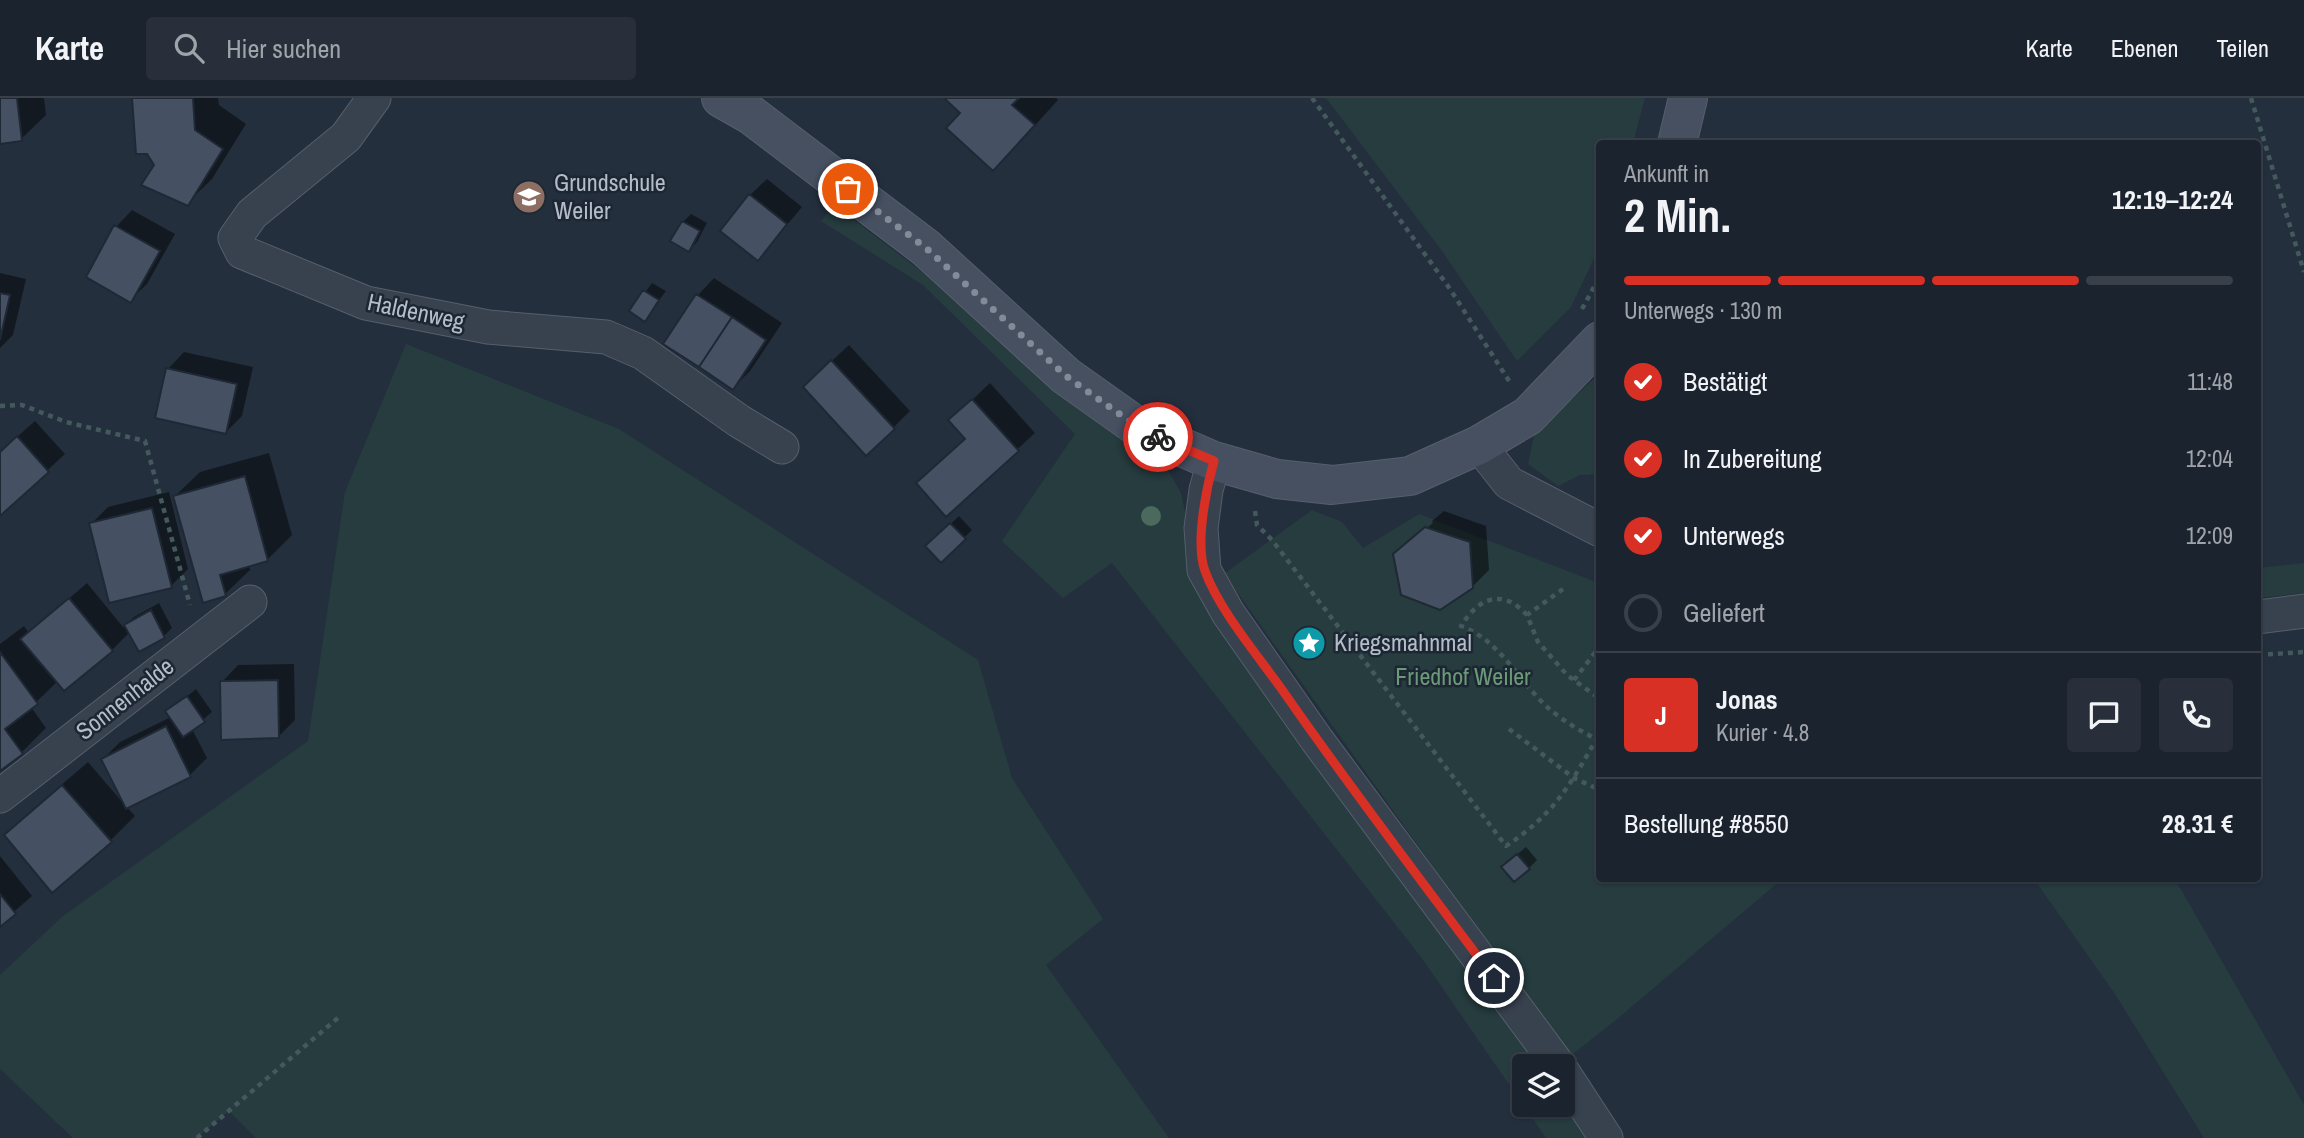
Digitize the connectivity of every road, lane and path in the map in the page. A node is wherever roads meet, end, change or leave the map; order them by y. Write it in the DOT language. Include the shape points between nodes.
graph roads {
  1 [pos="374,98"];
  2 [pos="721,98"];
  3 [pos="1312,98"];
  4 [pos="1688,98"];
  5 [pos="2251,98"];
  6 [pos="1678,140"];
  7 [pos="2304,272"];
  8 [pos="1596,294"];
  9 [pos="1588,329"];
  10 [pos="1521,374"];
  11 [pos="1514,397"];
  12 [pos="0,406"];
  13 [pos="1479,445"];
  14 [pos="782,447"];
  15 [pos="1214,461"];
  16 [pos="1251,471"];
  17 [pos="1596,528"];
  18 [pos="1563,589"];
  19 [pos="250,602"];
  20 [pos="2304,611"];
  21 [pos="1527,615"];
  22 [pos="2261,617"];
  23 [pos="203,638"];
  24 [pos="1596,651"];
  25 [pos="2304,652"];
  26 [pos="2261,655"];
  27 [pos="1574,680"];
  28 [pos="1596,696"];
  29 [pos="1509,729"];
  30 [pos="1596,739"];
  31 [pos="1574,778"];
  32 [pos="1596,788"];
  33 [pos="0,796"];
  34 [pos="339,1017"];
  35 [pos="1550,1054"];
  36 [pos="1575,1090"];
  37 [pos="197,1138"];
  38 [pos="1606,1138"];
  1 -- 14 [label="street, Haldenweg" via="346,137 252,214 235,238 242,252 366,303 488,327 606,337 643,353"];
  2 -- 15 [label="street" via="751,115 926,248 1066,376 1142,430"];
  3 -- 11 [label="path" via="1450,289"];
  4 -- 6 [label="street"];
  5 -- 7 [label="path"];
  8 -- 9 [label="path"];
  9 -- 11 [label="street"];
  10 -- 11 [label="path"];
  11 -- 13 [label="street"];
  12 -- 23 [label="path" via="22,405 65,422 145,441 184,589"];
  13 -- 16 [label="street" via="1410,476 1332,485"];
  13 -- 17 [label="street" via="1509,483"];
  15 -- 16 [label="street"];
  15 -- 35 [label="street" via="1201,528 1204,570 1227,613"];
  16 -- 31 [label="path" via="1257,525 1506,846 1552,809"];
  18 -- 21 [label="path"];
  19 -- 23 [label="street, Sonnenhalde"];
  20 -- 22 [label="street"];
  21 -- 27 [label="path" via="1538,642"];
  21 -- 30 [label="path" via="1510,601 1492,599 1471,610 1461,626 1489,641 1544,704"];
  23 -- 33 [label="street, Sonnenhalde"];
  24 -- 27 [label="path"];
  25 -- 26 [label="path"];
  27 -- 28 [label="path"];
  29 -- 31 [label="path"];
  30 -- 31 [label="path"];
  31 -- 32 [label="path"];
  34 -- 37 [label="path"];
  36 -- 38 [label="street"];
}
